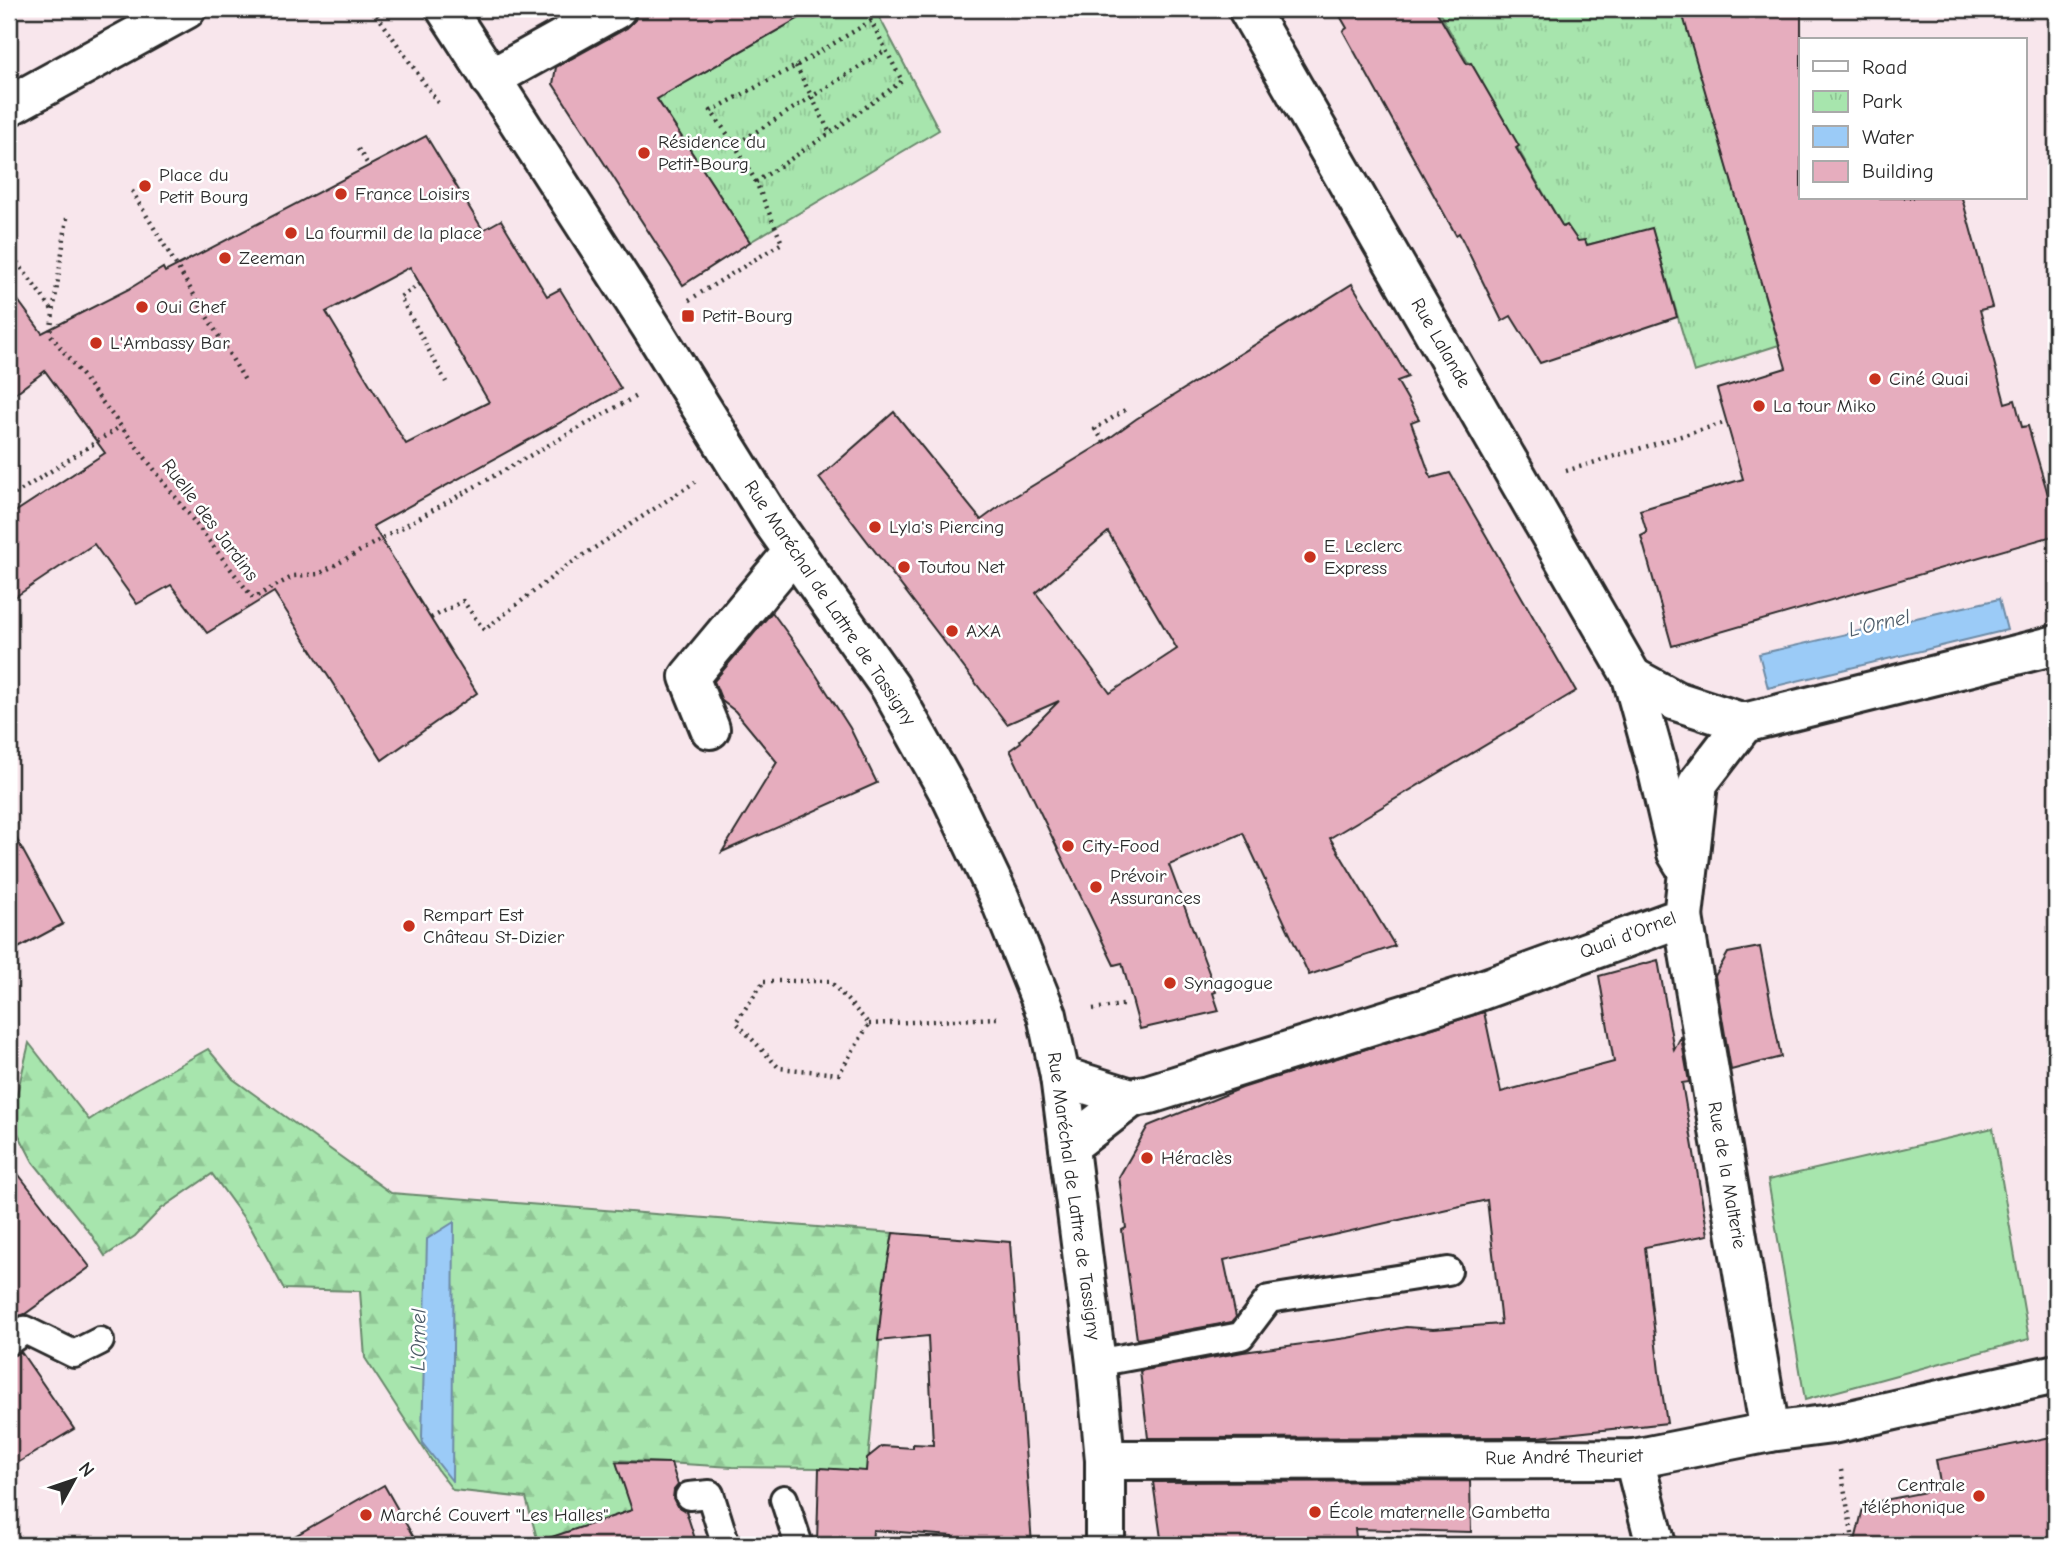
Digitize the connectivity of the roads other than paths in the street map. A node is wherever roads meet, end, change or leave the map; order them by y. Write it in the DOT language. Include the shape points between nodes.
graph roads {
  1 [pos="186,9"];
  2 [pos="446,9"];
  3 [pos="616,9"];
  4 [pos="1248,9"];
  5 [pos="136,20"];
  6 [pos="490,79"];
  7 [pos="9,106"];
  8 [pos="794,551"];
  9 [pos="2056,645"];
  10 [pos="1632,677"];
  11 [pos="1744,723"];
  12 [pos="710,729"];
  13 [pos="1688,872"];
  14 [pos="1683,917"];
  15 [pos="1060,1076"];
  16 [pos="1141,1096"];
  17 [pos="1069,1146"];
  18 [pos="1448,1271"];
  19 [pos="9,1341"];
  20 [pos="100,1341"];
  21 [pos="1096,1363"];
  22 [pos="2056,1374"];
  23 [pos="1770,1432"];
  24 [pos="1120,1459"];
  25 [pos="1634,1459"];
  26 [pos="689,1496"];
  27 [pos="785,1499"];
  28 [pos="726,1545"];
  29 [pos="799,1545"];
  30 [pos="1105,1545"];
  31 [pos="1656,1545"];
  1 -- 5 [label="street"];
  2 -- 6 [label="street, Rue Maréchal de Lattre de Tassigny"];
  3 -- 6 [label="street"];
  4 -- 10 [label="street, Rue Lalande"];
  5 -- 7 [label="street"];
  6 -- 8 [label="street, Rue Maréchal de Lattre de Tassigny"];
  8 -- 12 [label="street" via="689,677"];
  8 -- 15 [label="street, Rue Maréchal de Lattre de Tassigny" via="890,687 952,798 1000,899 1047,1016"];
  9 -- 11 [label="street"];
  10 -- 11 [label="street" via="1676,701"];
  10 -- 13 [label="street, Rue Lalande" via="1677,853"];
  11 -- 13 [label="street, Quai d'Ornel" via="1698,783"];
  13 -- 14 [label="street, Quai d'Ornel"];
  14 -- 16 [label="street, Quai d'Ornel" via="1468,995"];
  14 -- 23 [label="street, Rue de la Malterie"];
  15 -- 16 [label="street"];
  15 -- 17 [label="street, Rue Maréchal de Lattre de Tassigny"];
  16 -- 17 [label="street, Rue Maréchal de Lattre de Tassigny"];
  17 -- 21 [label="street, Rue Maréchal de Lattre de Tassigny"];
  18 -- 21 [label="lane" via="1269,1299 1241,1336"];
  19 -- 20 [label="lane" via="25,1331 74,1354"];
  21 -- 24 [label="street, Rue Maréchal de Lattre de Tassigny"];
  22 -- 23 [label="street, Rue André Theuriet" via="1832,1424"];
  23 -- 25 [label="street, Rue André Theuriet"];
  24 -- 25 [label="street, Rue André Theuriet"];
  24 -- 30 [label="street, Rue Maréchal de Lattre de Tassigny"];
  25 -- 31 [label="street"];
  26 -- 28 [label="lane" via="710,1494"];
  27 -- 29 [label="lane"];
}
